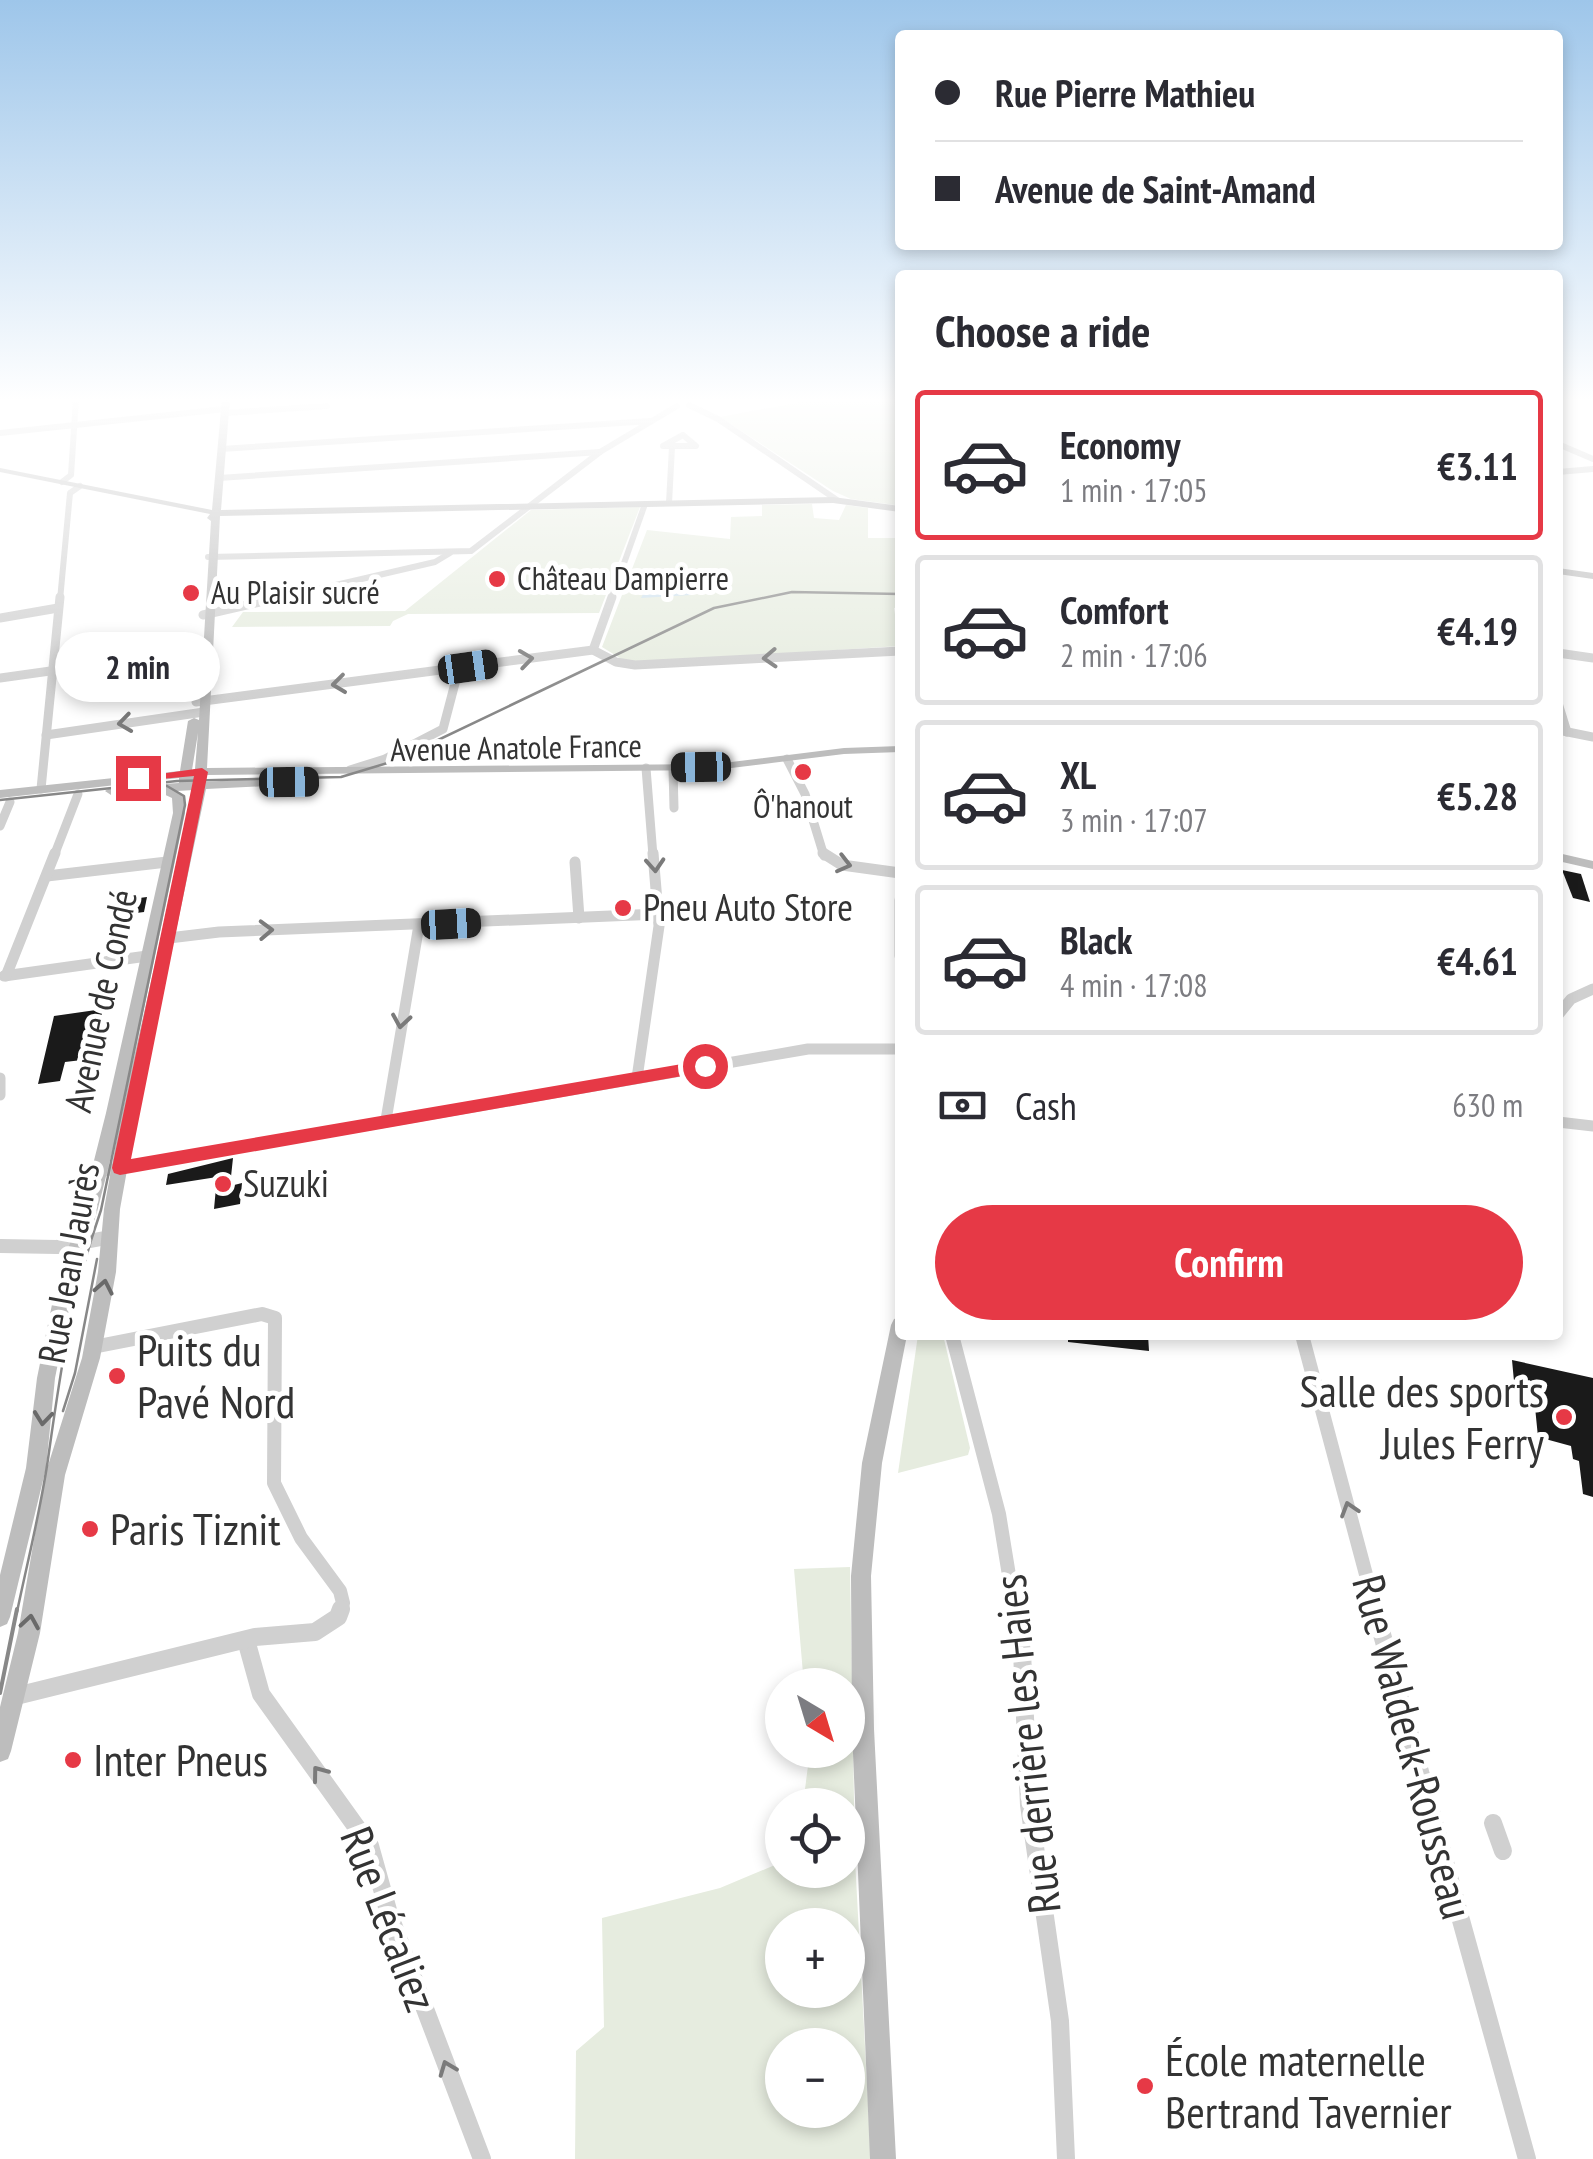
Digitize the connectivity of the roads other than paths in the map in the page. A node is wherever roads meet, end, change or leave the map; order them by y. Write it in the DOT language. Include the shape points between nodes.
graph roads {
  1 [pos="69,500"];
  2 [pos="149,500"];
  3 [pos="217,500"];
  4 [pos="536,500"];
  5 [pos="669,500"];
  6 [pos="837,500"];
  7 [pos="669,503"];
  8 [pos="645,504"];
  9 [pos="528,506"];
  10 [pos="895,508"];
  11 [pos="216,513"];
  12 [pos="450,552"];
  13 [pos="211,556"];
  14 [pos="1563,572"];
  15 [pos="1592,578"];
  16 [pos="58,608"];
  17 [pos="206,615"];
  18 [pos="0,618"];
  19 [pos="204,650"];
  20 [pos="593,650"];
  21 [pos="895,651"];
  22 [pos="1563,654"];
  23 [pos="1593,658"];
  24 [pos="460,668"];
  25 [pos="52,671"];
  26 [pos="0,678"];
  27 [pos="200,707"];
  28 [pos="1563,731"];
  29 [pos="46,735"];
  30 [pos="1593,737"];
  31 [pos="895,751"];
  32 [pos="789,761"];
  33 [pos="673,770"];
  34 [pos="646,771"];
  35 [pos="343,772"];
  36 [pos="192,783"];
  37 [pos="41,790"];
  38 [pos="78,794"];
  39 [pos="3,800"];
  40 [pos="674,808"];
  41 [pos="0,826"];
  42 [pos="1563,858"];
  43 [pos="167,862"];
  44 [pos="575,862"];
  45 [pos="1593,864"];
  46 [pos="895,872"];
  47 [pos="47,876"];
  48 [pos="659,914"];
  49 [pos="579,918"];
  50 [pos="418,925"];
  51 [pos="169,938"];
  52 [pos="146,956"];
  53 [pos="3,976"];
  54 [pos="1593,989"];
  55 [pos="1563,1009"];
  56 [pos="895,1049"];
  57 [pos="0,1078"];
  58 [pos="637,1078"];
  59 [pos="0,1095"];
  60 [pos="386,1120"];
  61 [pos="1563,1123"];
  62 [pos="1593,1126"];
  63 [pos="120,1168"];
  64 [pos="98,1172"];
  65 [pos="111,1237"];
  66 [pos="78,1244"];
  67 [pos="0,1246"];
  68 [pos="897,1340"];
  69 [pos="953,1340"];
  70 [pos="1303,1340"];
  71 [pos="93,1347"];
  72 [pos="0,1617"];
  73 [pos="246,1640"];
  74 [pos="11,1697"];
  75 [pos="0,1751"];
  76 [pos="1493,1823"];
  77 [pos="1503,1851"];
  78 [pos="482,2159"];
  79 [pos="882,2159"];
  80 [pos="1066,2159"];
  81 [pos="1526,2159"];
  1 -- 16 [label="street"];
  2 -- 11 [label="main road"];
  3 -- 11 [label="main road"];
  4 -- 9 [label="street"];
  5 -- 7 [label="street"];
  6 -- 7 [label="main road"];
  6 -- 10 [label="main road"];
  7 -- 8 [label="main road"];
  8 -- 9 [label="main road"];
  8 -- 20 [label="street"];
  9 -- 11 [label="main road"];
  9 -- 12 [label="street" via="476,549"];
  11 -- 13 [label="main road"];
  12 -- 13 [label="street"];
  12 -- 17 [label="street" via="435,562"];
  13 -- 17 [label="main road"];
  14 -- 15 [label="main road"];
  16 -- 18 [label="street"];
  16 -- 25 [label="street"];
  17 -- 19 [label="main road"];
  19 -- 25 [label="street"];
  19 -- 27 [label="main road"];
  21 -- 20 [label="street, one-way" via="642,664 612,661"];
  24 -- 20 [label="street, one-way"];
  22 -- 23 [label="street"];
  24 -- 27 [label="street, one-way"];
  24 -- 35 [label="street" via="443,729"];
  25 -- 26 [label="street"];
  25 -- 29 [label="street"];
  27 -- 29 [label="street, one-way"];
  27 -- 36 [label="main road"];
  28 -- 30 [label="street"];
  29 -- 37 [label="street"];
  31 -- 32 [label="main road, Avenue Anatole France"];
  32 -- 33 [label="main road, Avenue Anatole France" via="726,772"];
  32 -- 46 [label="street, one-way" via="826,859"];
  33 -- 34 [label="main road, Avenue Anatole France"];
  33 -- 40 [label="street"];
  34 -- 35 [label="main road, Avenue Anatole France"];
  34 -- 36 [label="main road, Avenue Anatole France"];
  34 -- 48 [label="street, one-way"];
  35 -- 36 [label="main road, Avenue Anatole France"];
  36 -- 37 [label="main road"];
  36 -- 38 [label="main road"];
  36 -- 43 [label="main road, Avenue de Condé"];
  36 -- 51 [label="main road, Rue Jean Jaurès"];
  37 -- 39 [label="main road"];
  38 -- 39 [label="main road"];
  38 -- 47 [label="street"];
  39 -- 41 [label="street"];
  42 -- 45 [label="main road"];
  43 -- 47 [label="street"];
  43 -- 52 [label="main road, Avenue de Condé"];
  44 -- 49 [label="street"];
  47 -- 53 [label="street"];
  48 -- 49 [label="street"];
  48 -- 58 [label="street"];
  49 -- 50 [label="street"];
  51 -- 50 [label="street, one-way"];
  50 -- 60 [label="street, one-way"];
  51 -- 63 [label="main road, Rue Jean Jaurès"];
  52 -- 53 [label="street"];
  52 -- 64 [label="main road, Avenue de Condé"];
  54 -- 55 [label="street"];
  56 -- 58 [label="street" via="817,1048"];
  57 -- 59 [label="street"];
  58 -- 60 [label="street"];
  60 -- 63 [label="street"];
  61 -- 62 [label="street"];
  63 -- 64 [label="street"];
  63 -- 65 [label="main road, Rue Jean Jaurès"];
  64 -- 66 [label="main road, Avenue de Condé"];
  65 -- 66 [label="street"];
  71 -- 65 [label="main road, Rue Jean Jaurès, one-way"];
  66 -- 67 [label="street"];
  66 -- 72 [label="main road, Avenue de Condé, one-way" via="47,1374 33,1484"];
  68 -- 79 [label="main road" via="872,1462 861,1576"];
  69 -- 80 [label="street, Rue derrière les Haies" via="999,1514 1022,1652 1027,1781 1060,2020"];
  81 -- 70 [label="street, Rue Waldeck-Rousseau, one-way"];
  71 -- 73 [label="street" via="262,1314 276,1318 274,1483 300,1538 343,1602 322,1630"];
  74 -- 71 [label="main road, Rue Jean Jaurès, one-way" via="56,1475"];
  73 -- 74 [label="street"];
  78 -- 73 [label="street, Rue Lécaliez, one-way" via="388,1914 370,1846 261,1694"];
  74 -- 75 [label="main road, Rue Jean Jaurès"];
  76 -- 77 [label="street"];
}
